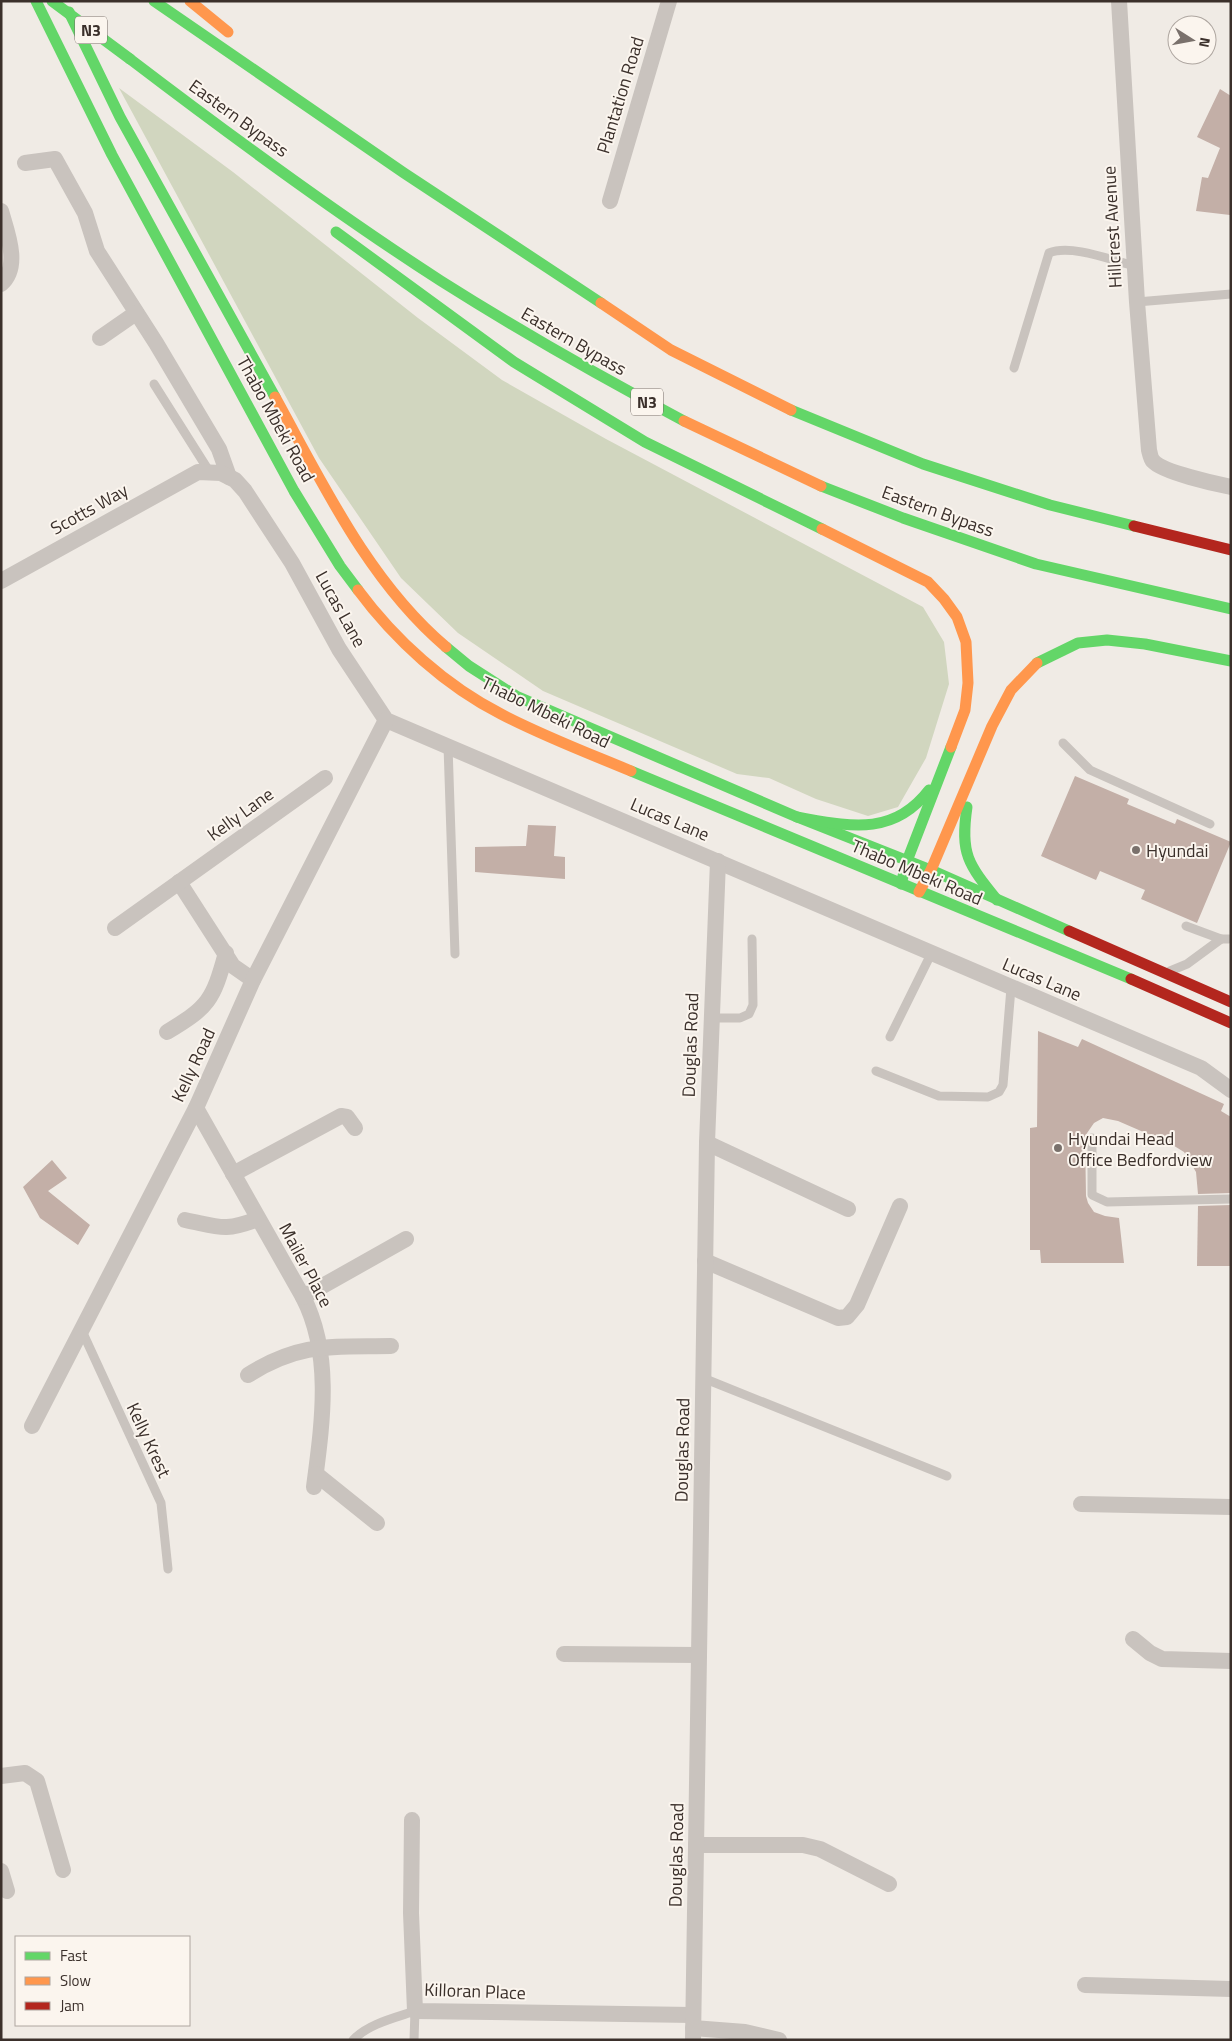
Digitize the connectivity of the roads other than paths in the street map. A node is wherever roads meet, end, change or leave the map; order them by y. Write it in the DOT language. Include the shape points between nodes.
graph roads {
  1 [pos="36,1"];
  2 [pos="52,1"];
  3 [pos="64,1"];
  4 [pos="154,1"];
  5 [pos="190,1"];
  6 [pos="669,1"];
  7 [pos="1119,1"];
  8 [pos="236,38"];
  9 [pos="274,69"];
  10 [pos="197,111"];
  11 [pos="25,163"];
  12 [pos="404,173"];
  13 [pos="300,200"];
  14 [pos="610,201"];
  15 [pos="1,211"];
  16 [pos="329,225"];
  17 [pos="1134,266"];
  18 [pos="1,284"];
  19 [pos="1231,294"];
  20 [pos="1137,302"];
  21 [pos="136,313"];
  22 [pos="100,338"];
  23 [pos="1014,368"];
  24 [pos="154,384"];
  25 [pos="203,471"];
  26 [pos="229,477"];
  27 [pos="1231,487"];
  28 [pos="1231,550"];
  29 [pos="1,581"];
  30 [pos="1231,609"];
  31 [pos="1231,661"];
  32 [pos="386,720"];
  33 [pos="1063,742"];
  34 [pos="448,746"];
  35 [pos="949,754"];
  36 [pos="973,770"];
  37 [pos="324,778"];
  38 [pos="797,817"];
  39 [pos="1210,824"];
  40 [pos="718,861"];
  41 [pos="907,861"];
  42 [pos="931,870"];
  43 [pos="179,882"];
  44 [pos="901,884"];
  45 [pos="918,892"];
  46 [pos="997,900"];
  47 [pos="1186,926"];
  48 [pos="115,928"];
  49 [pos="752,939"];
  50 [pos="226,953"];
  51 [pos="456,954"];
  52 [pos="931,954"];
  53 [pos="1165,972"];
  54 [pos="253,980"];
  55 [pos="1011,988"];
  56 [pos="1231,1002"];
  57 [pos="711,1018"];
  58 [pos="1231,1022"];
  59 [pos="167,1032"];
  60 [pos="890,1038"];
  61 [pos="876,1071"];
  62 [pos="1231,1090"];
  63 [pos="196,1108"];
  64 [pos="355,1128"];
  65 [pos="1092,1138"];
  66 [pos="707,1143"];
  67 [pos="233,1174"];
  68 [pos="1231,1199"];
  69 [pos="900,1206"];
  70 [pos="848,1209"];
  71 [pos="258,1219"];
  72 [pos="185,1220"];
  73 [pos="406,1239"];
  74 [pos="705,1261"];
  75 [pos="303,1297"];
  76 [pos="82,1330"];
  77 [pos="319,1346"];
  78 [pos="392,1346"];
  79 [pos="248,1375"];
  80 [pos="703,1378"];
  81 [pos="32,1426"];
  82 [pos="947,1476"];
  83 [pos="1081,1504"];
  84 [pos="1231,1507"];
  85 [pos="377,1523"];
  86 [pos="168,1569"];
  87 [pos="1133,1640"];
  88 [pos="564,1654"];
  89 [pos="699,1655"];
  90 [pos="1231,1661"];
  91 [pos="1,1776"];
  92 [pos="412,1820"];
  93 [pos="696,1845"];
  94 [pos="64,1870"];
  95 [pos="1,1871"];
  96 [pos="889,1884"];
  97 [pos="7,1891"];
  98 [pos="1086,1985"];
  99 [pos="1231,1989"];
  100 [pos="415,2010"];
  101 [pos="693,2028"];
  102 [pos="353,2040"];
  103 [pos="414,2040"];
  104 [pos="779,2040"];
  1 -- 44 [label="main road, Thabo Mbeki Road" via="112,154 294,490 340,566 375,613 414,651 462,690 502,714"];
  2 -- 10 [label="main road, Eastern Bypass / N3, bridge"];
  3 -- 38 [label="main road, Thabo Mbeki Road" via="120,117 300,442 364,552 400,599 437,639 469,666 516,696"];
  4 -- 12 [label="main road"];
  5 -- 8 [label="main road"];
  6 -- 14 [label="street, Plantation Road"];
  7 -- 17 [label="street, Hillcrest Avenue"];
  9 -- 12 [label="main road"];
  10 -- 13 [label="main road"];
  10 -- 30 [label="main road, Eastern Bypass / N3" via="363,228 499,318 644,401 775,466 904,519 1040,565"];
  11 -- 21 [label="street" via="56,158 85,213 97,251"];
  12 -- 28 [label="main road" via="671,350 801,414 923,464 1050,505"];
  15 -- 18 [label="street" via="12,257 6,280"];
  16 -- 35 [label="main road" via="514,362 645,442 928,582 950,606 963,634 970,667 965,710"];
  17 -- 20 [label="street, Hillcrest Avenue"];
  17 -- 23 [label="lane" via="1070,250 1049,253"];
  19 -- 20 [label="lane"];
  20 -- 27 [label="street, Hillcrest Avenue" via="1149,450 1153,461 1182,474"];
  21 -- 22 [label="street"];
  21 -- 26 [label="street" via="219,449"];
  24 -- 25 [label="lane"];
  25 -- 26 [label="street, Lucas Lane"];
  25 -- 29 [label="street, Scotts Way"];
  26 -- 32 [label="street, Lucas Lane" via="245,491 292,563 339,649"];
  31 -- 36 [label="main road" via="1145,644 1107,640 1078,643 1039,661 1012,690"];
  32 -- 34 [label="street, Lucas Lane"];
  32 -- 54 [label="street, Kelly Road"];
  33 -- 39 [label="lane" via="1090,770"];
  34 -- 40 [label="street, Lucas Lane"];
  34 -- 51 [label="lane"];
  35 -- 38 [label="main road" via="924,799 904,816 879,824 858,826"];
  35 -- 41 [label="main road"];
  36 -- 42 [label="main road"];
  36 -- 46 [label="main road" via="962,835 964,847 973,869"];
  37 -- 43 [label="street, Kelly Lane"];
  38 -- 41 [label="main road, Thabo Mbeki Road"];
  40 -- 52 [label="street, Lucas Lane"];
  40 -- 57 [label="street, Douglas Road"];
  41 -- 42 [label="main road, Thabo Mbeki Road"];
  41 -- 44 [label="main road"];
  42 -- 45 [label="main road"];
  42 -- 46 [label="main road, Thabo Mbeki Road"];
  43 -- 48 [label="street, Kelly Lane"];
  43 -- 50 [label="street"];
  44 -- 45 [label="main road, Thabo Mbeki Road"];
  45 -- 58 [label="main road, Thabo Mbeki Road"];
  46 -- 53 [label="main road, Thabo Mbeki Road"];
  47 -- 53 [label="lane" via="1225,939 1187,964"];
  49 -- 57 [label="lane" via="752,1005 749,1014 740,1018"];
  50 -- 54 [label="street" via="233,966"];
  50 -- 59 [label="street" via="210,999 194,1016"];
  52 -- 55 [label="street, Lucas Lane"];
  52 -- 60 [label="lane"];
  53 -- 56 [label="main road, Thabo Mbeki Road"];
  54 -- 63 [label="street, Kelly Road"];
  55 -- 61 [label="lane" via="1003,1085 999,1092 988,1097 939,1096"];
  55 -- 62 [label="street, Lucas Lane" via="1201,1068"];
  57 -- 66 [label="street, Douglas Road"];
  63 -- 67 [label="street, Mailer Place"];
  63 -- 76 [label="street, Kelly Road"];
  64 -- 67 [label="street" via="347,1117 341,1116"];
  65 -- 68 [label="lane" via="1092,1195 1099,1200"];
  66 -- 70 [label="street"];
  66 -- 74 [label="street, Douglas Road"];
  67 -- 71 [label="street, Mailer Place"];
  69 -- 74 [label="street" via="857,1305 847,1317 838,1318"];
  71 -- 72 [label="street" via="234,1228"];
  71 -- 75 [label="street, Mailer Place"];
  73 -- 75 [label="street"];
  74 -- 80 [label="street, Douglas Road"];
  75 -- 77 [label="street, Mailer Place"];
  76 -- 81 [label="street, Kelly Road"];
  76 -- 86 [label="lane, Kelly Krest" via="161,1503"];
  77 -- 78 [label="street"];
  77 -- 79 [label="street" via="270,1361"];
  77 -- 85 [label="street, Mailer Place" via="322,1391 315,1481"];
  80 -- 82 [label="lane"];
  80 -- 89 [label="street, Douglas Road"];
  83 -- 84 [label="street"];
  87 -- 90 [label="street" via="1162,1659"];
  88 -- 89 [label="street"];
  89 -- 93 [label="street, Douglas Road"];
  91 -- 94 [label="street" via="25,1773 37,1781"];
  92 -- 100 [label="street, Killoran Place"];
  93 -- 96 [label="street" via="803,1845 820,1849"];
  93 -- 101 [label="street, Douglas Road"];
  95 -- 97 [label="street"];
  98 -- 99 [label="street"];
  100 -- 101 [label="street, Killoran Place"];
  100 -- 102 [label="lane" via="372,2026"];
  100 -- 103 [label="lane"];
  101 -- 104 [label="street, Killoran Place" via="745,2032"];
}
